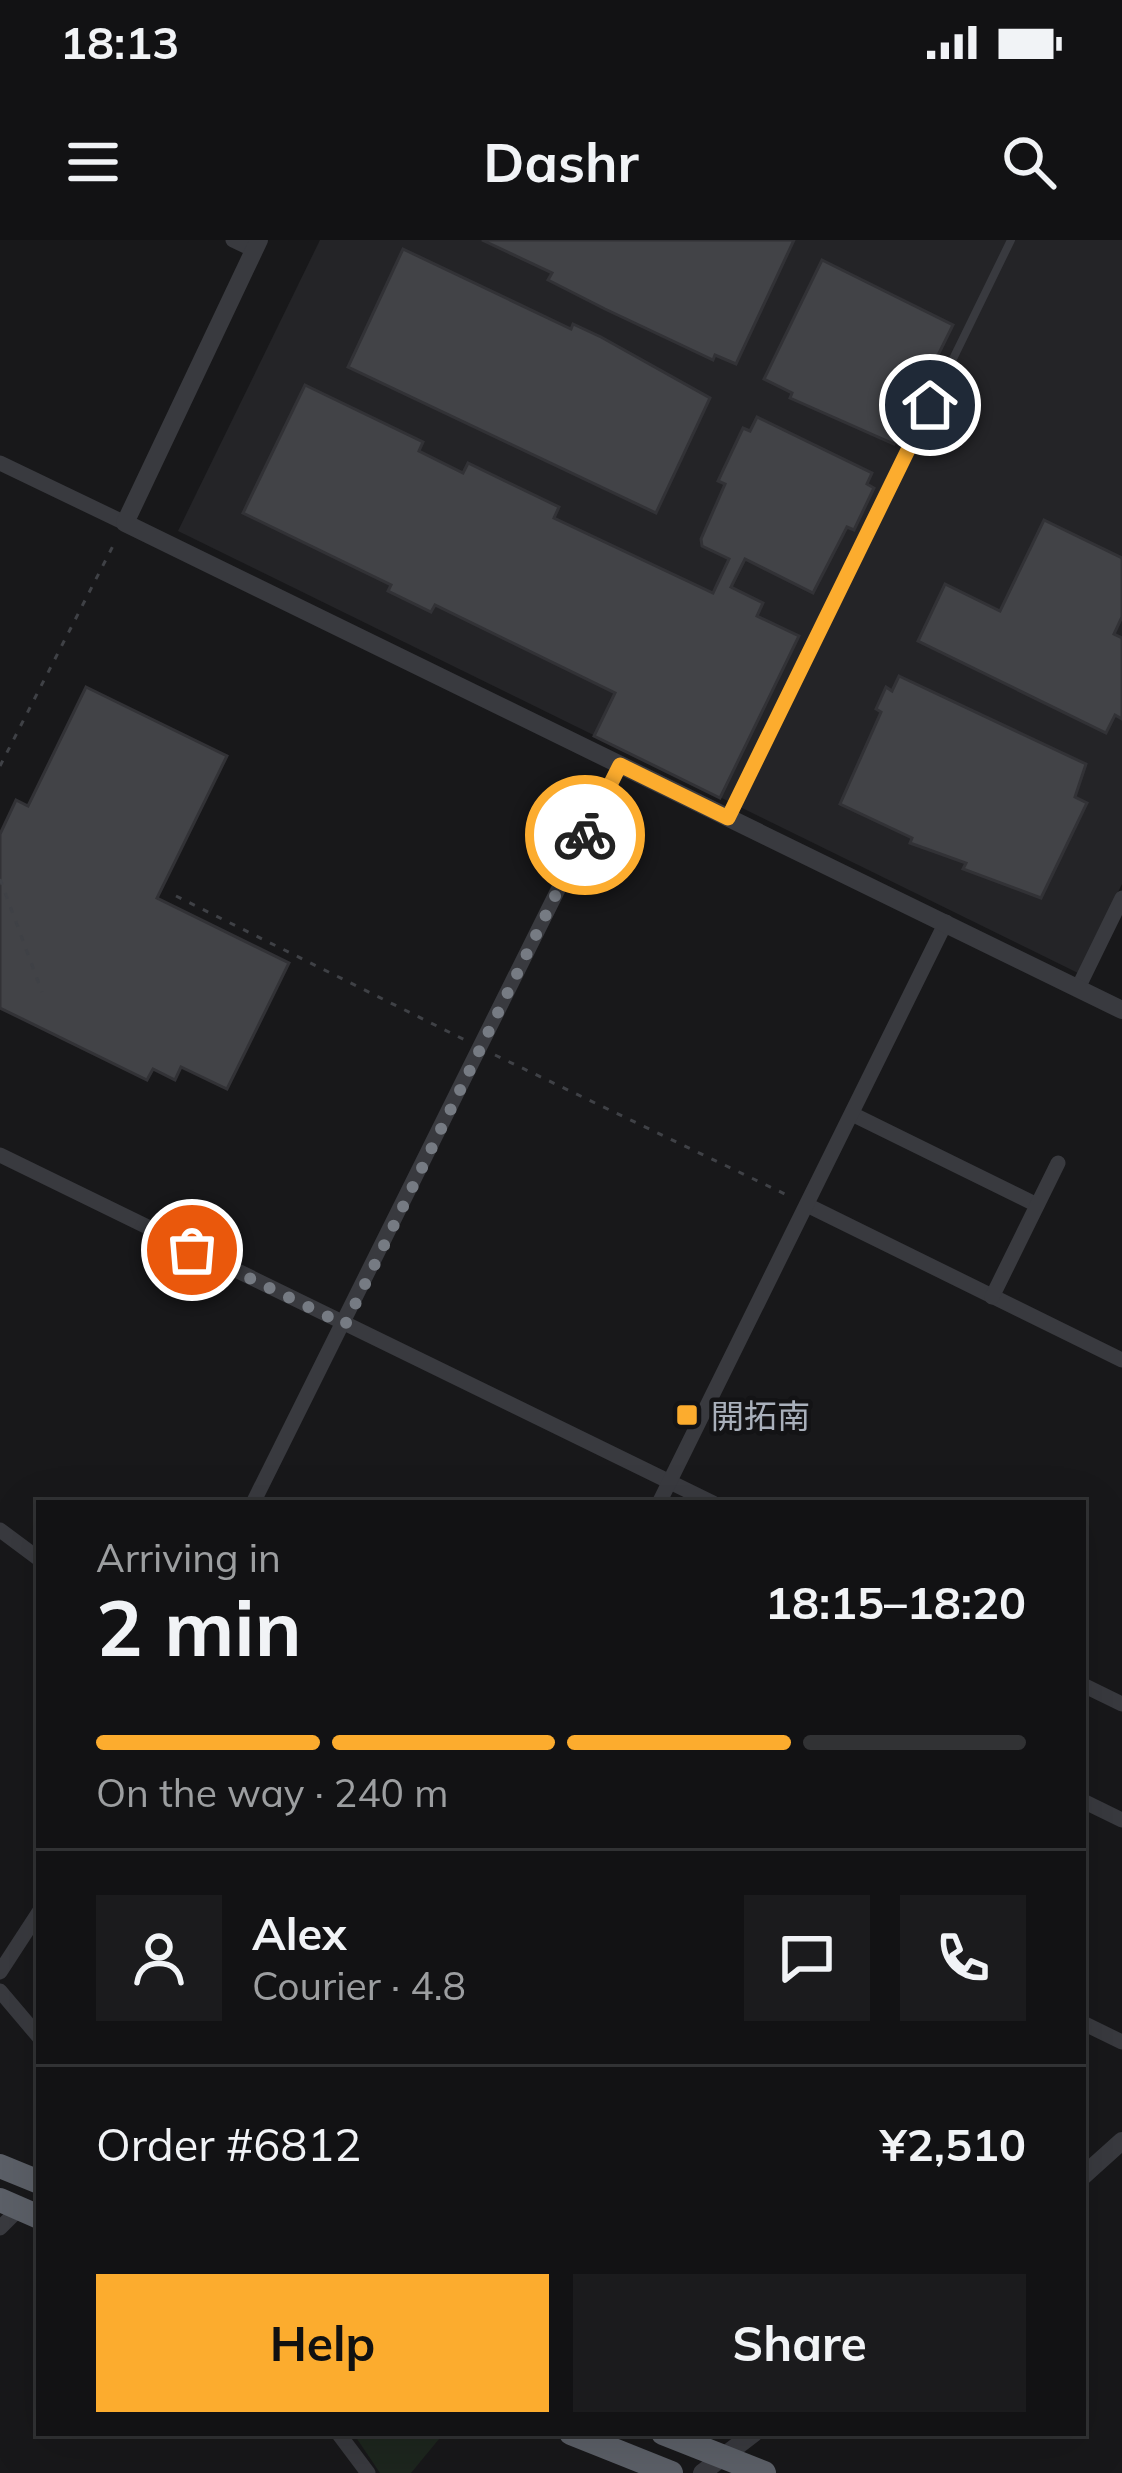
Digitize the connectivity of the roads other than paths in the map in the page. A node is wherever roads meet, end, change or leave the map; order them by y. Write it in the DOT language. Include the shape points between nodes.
graph roads {
  1 [pos="233,240"];
  2 [pos="1010,240"];
  3 [pos="257,245"];
  4 [pos="0,463"];
  5 [pos="125,523"];
  6 [pos="620,765"];
  7 [pos="728,818"];
  8 [pos="1122,898"];
  9 [pos="946,922"];
  10 [pos="1078,988"];
  11 [pos="1122,1010"];
  12 [pos="852,1114"];
  13 [pos="0,1155"];
  14 [pos="1058,1163"];
  15 [pos="807,1205"];
  16 [pos="1037,1205"];
  17 [pos="992,1297"];
  18 [pos="345,1325"];
  19 [pos="1122,1360"];
  20 [pos="670,1482"];
  21 [pos="256,1500"];
  22 [pos="661,1500"];
  23 [pos="707,1500"];
  24 [pos="0,1530"];
  25 [pos="36,1557"];
  26 [pos="1086,1686"];
  27 [pos="1122,1704"];
  28 [pos="1086,1802"];
  29 [pos="1122,1820"];
  30 [pos="36,1917"];
  31 [pos="0,1972"];
  32 [pos="0,1991"];
  33 [pos="1086,2024"];
  34 [pos="36,2033"];
  35 [pos="1122,2042"];
  36 [pos="1122,2141"];
  37 [pos="0,2166"];
  38 [pos="1086,2173"];
  39 [pos="36,2181"];
  40 [pos="19,2209"];
  41 [pos="0,2228"];
  42 [pos="340,2436"];
  43 [pos="578,2436"];
  44 [pos="668,2436"];
  45 [pos="750,2436"];
  46 [pos="713,2465"];
  47 [pos="368,2473"];
  48 [pos="671,2473"];
  49 [pos="764,2473"];
  1 -- 3 [label="street"];
  2 -- 7 [label="lane"];
  3 -- 5 [label="street"];
  4 -- 5 [label="street"];
  5 -- 6 [label="street"];
  6 -- 7 [label="street"];
  6 -- 18 [label="street"];
  7 -- 9 [label="street"];
  8 -- 10 [label="street"];
  9 -- 10 [label="street"];
  9 -- 12 [label="street"];
  10 -- 11 [label="street"];
  12 -- 15 [label="street"];
  12 -- 16 [label="street"];
  13 -- 18 [label="street"];
  14 -- 16 [label="street"];
  15 -- 17 [label="street"];
  15 -- 20 [label="street"];
  16 -- 17 [label="street"];
  17 -- 19 [label="street"];
  18 -- 20 [label="street"];
  18 -- 21 [label="street"];
  20 -- 22 [label="street"];
  20 -- 23 [label="street"];
  24 -- 25 [label="street"];
  26 -- 27 [label="street"];
  28 -- 29 [label="street"];
  30 -- 31 [label="street"];
  32 -- 34 [label="street"];
  33 -- 35 [label="street"];
  36 -- 38 [label="street"];
  37 -- 39 [label="highway"];
  40 -- 41 [label="street"];
  42 -- 47 [label="street"];
  43 -- 48 [label="highway"];
  44 -- 46 [label="highway"];
  45 -- 46 [label="street"];
  46 -- 49 [label="highway"];
}
